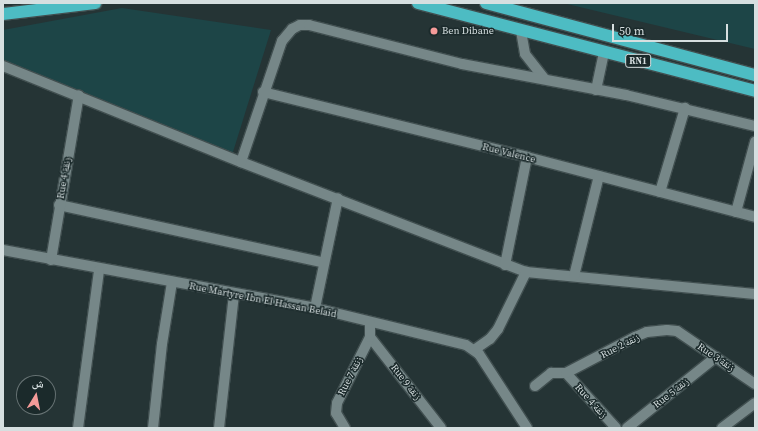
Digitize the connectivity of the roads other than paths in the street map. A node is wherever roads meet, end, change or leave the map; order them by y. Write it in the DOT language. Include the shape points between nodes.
graph roads {
  1 [pos="95,3"];
  2 [pos="418,3"];
  3 [pos="486,3"];
  4 [pos="3,14"];
  5 [pos="521,31"];
  6 [pos="604,52"];
  7 [pos="3,67"];
  8 [pos="755,75"];
  9 [pos="544,78"];
  10 [pos="596,90"];
  11 [pos="755,91"];
  12 [pos="263,92"];
  13 [pos="80,95"];
  14 [pos="685,108"];
  15 [pos="755,126"];
  16 [pos="755,142"];
  17 [pos="527,157"];
  18 [pos="240,162"];
  19 [pos="599,176"];
  20 [pos="660,192"];
  21 [pos="338,198"];
  22 [pos="59,205"];
  23 [pos="736,212"];
  24 [pos="755,217"];
  25 [pos="3,250"];
  26 [pos="51,260"];
  27 [pos="324,263"];
  28 [pos="505,265"];
  29 [pos="99,270"];
  30 [pos="526,272"];
  31 [pos="574,276"];
  32 [pos="172,282"];
  33 [pos="234,294"];
  34 [pos="755,294"];
  35 [pos="315,308"];
  36 [pos="370,323"];
  37 [pos="677,331"];
  38 [pos="370,337"];
  39 [pos="474,350"];
  40 [pos="716,357"];
  41 [pos="566,373"];
  42 [pos="755,384"];
  43 [pos="535,386"];
  44 [pos="755,403"];
  45 [pos="78,428"];
  46 [pos="152,428"];
  47 [pos="220,428"];
  48 [pos="345,428"];
  49 [pos="441,428"];
  50 [pos="527,428"];
  51 [pos="616,428"];
  52 [pos="627,428"];
  53 [pos="722,428"];
  1 -- 4 [label="highway"];
  2 -- 5 [label="highway, RN1"];
  3 -- 8 [label="highway, RN1"];
  5 -- 6 [label="highway, RN1"];
  5 -- 9 [label="street" via="525,54"];
  6 -- 10 [label="street"];
  6 -- 11 [label="highway, RN1"];
  7 -- 13 [label="street"];
  9 -- 10 [label="street"];
  9 -- 12 [label="street" via="462,64 300,25 286,34"];
  10 -- 14 [label="street"];
  12 -- 17 [label="street, Rue Valence"];
  12 -- 18 [label="street"];
  13 -- 18 [label="street"];
  13 -- 22 [label="street, Rue 4 زنقة"];
  14 -- 15 [label="street"];
  14 -- 20 [label="street"];
  16 -- 23 [label="street"];
  17 -- 19 [label="street, Rue Valence"];
  17 -- 28 [label="street"];
  18 -- 21 [label="street"];
  19 -- 20 [label="street, Rue Valence"];
  19 -- 31 [label="street"];
  20 -- 23 [label="street, Rue Valence"];
  21 -- 27 [label="street"];
  21 -- 28 [label="street"];
  22 -- 26 [label="street, Rue 4 زنقة"];
  22 -- 27 [label="street"];
  23 -- 24 [label="street, Rue Valence"];
  25 -- 26 [label="street, Rue Martyre Ibn El Hassan Belaid"];
  26 -- 29 [label="street, Rue Martyre Ibn El Hassan Belaid"];
  27 -- 35 [label="street"];
  28 -- 30 [label="street"];
  29 -- 32 [label="street, Rue Martyre Ibn El Hassan Belaid"];
  29 -- 45 [label="street"];
  30 -- 31 [label="street"];
  30 -- 39 [label="street" via="498,329 490,339"];
  31 -- 34 [label="street"];
  32 -- 33 [label="street, Rue Martyre Ibn El Hassan Belaid"];
  32 -- 46 [label="street"];
  33 -- 35 [label="street, Rue Martyre Ibn El Hassan Belaid"];
  33 -- 47 [label="street"];
  35 -- 36 [label="street, Rue Martyre Ibn El Hassan Belaid"];
  36 -- 38 [label="street, Rue 7 زنقة"];
  36 -- 39 [label="street, Rue Martyre Ibn El Hassan Belaid" via="452,341"];
  37 -- 40 [label="street, Rue 3 زنقة"];
  37 -- 41 [label="street, Rue 2 زنقة" via="647,332"];
  38 -- 48 [label="street, Rue 7 زنقة" via="337,403 336,413"];
  38 -- 49 [label="street, Rue 9 زنقة"];
  39 -- 50 [label="street"];
  40 -- 42 [label="street, Rue 3 زنقة"];
  40 -- 52 [label="street, Rue 5 زنقة"];
  41 -- 43 [label="street, Rue 2 زنقة" via="551,373"];
  41 -- 51 [label="street, Rue 4 زنقة"];
  44 -- 53 [label="street"];
}
